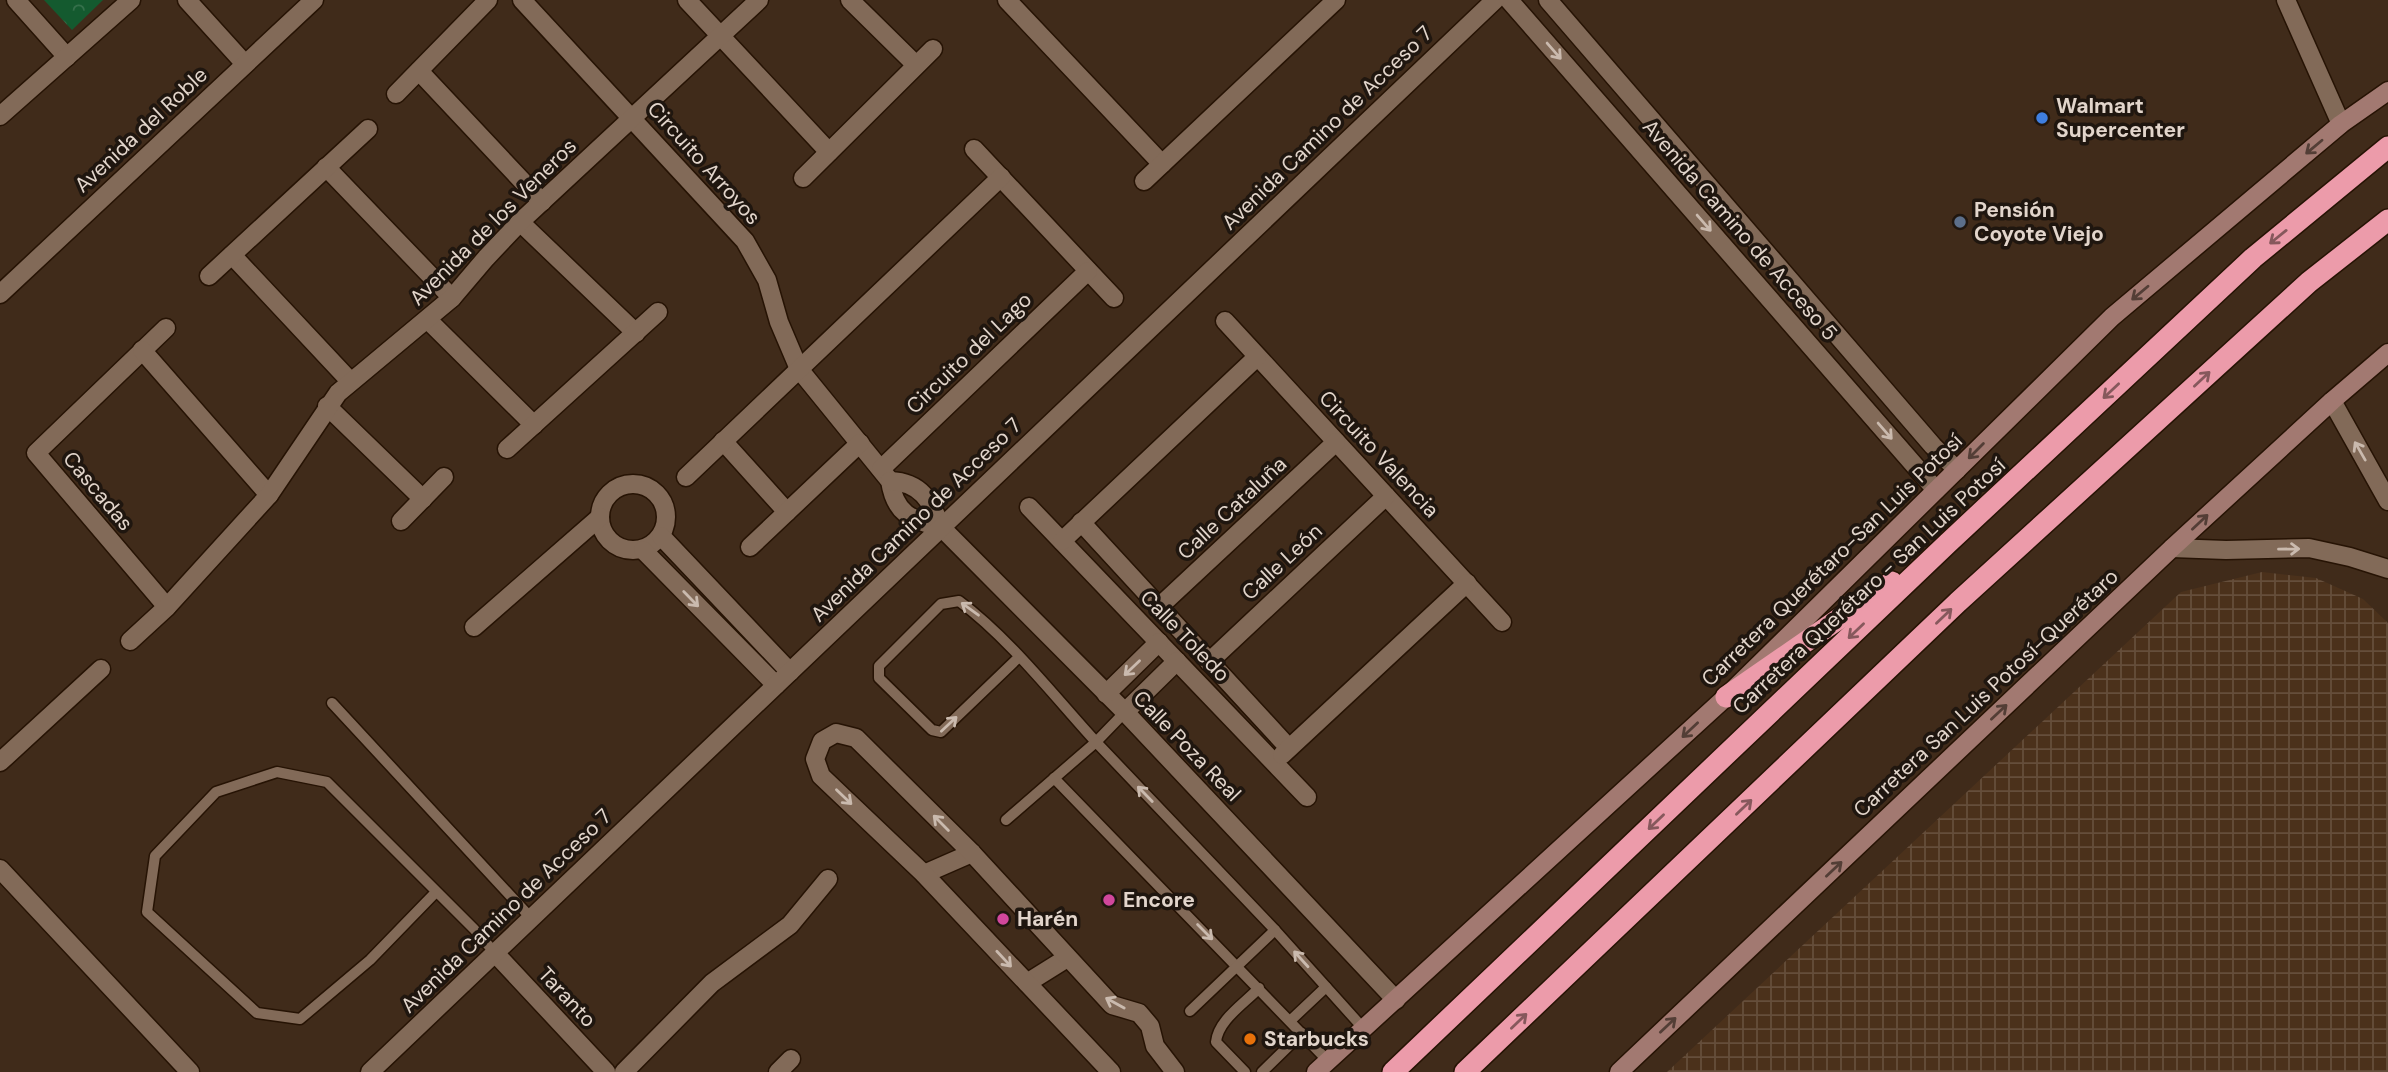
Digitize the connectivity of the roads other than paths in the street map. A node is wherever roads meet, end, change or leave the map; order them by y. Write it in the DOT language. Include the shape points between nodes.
graph roads {
  1 [pos="16,0"];
  2 [pos="131,0"];
  3 [pos="187,0"];
  4 [pos="314,0"];
  5 [pos="488,0"];
  6 [pos="522,0"];
  7 [pos="687,0"];
  8 [pos="759,0"];
  9 [pos="850,0"];
  10 [pos="1007,0"];
  11 [pos="1336,0"];
  12 [pos="1494,0"];
  13 [pos="1509,0"];
  14 [pos="1548,0"];
  15 [pos="2286,0"];
  16 [pos="720,36"];
  17 [pos="933,48"];
  18 [pos="67,57"];
  19 [pos="245,64"];
  20 [pos="916,65"];
  21 [pos="419,71"];
  22 [pos="2388,91"];
  23 [pos="396,94"];
  24 [pos="1630,97"];
  25 [pos="1609,114"];
  26 [pos="0,116"];
  27 [pos="633,118"];
  28 [pos="2341,124"];
  29 [pos="368,129"];
  30 [pos="2388,147"];
  31 [pos="974,149"];
  32 [pos="829,152"];
  33 [pos="1162,164"];
  34 [pos="326,167"];
  35 [pos="1001,177"];
  36 [pos="803,178"];
  37 [pos="1144,181"];
  38 [pos="1708,187"];
  39 [pos="1685,201"];
  40 [pos="542,202"];
  41 [pos="2388,220"];
  42 [pos="520,222"];
  43 [pos="232,255"];
  44 [pos="1088,271"];
  45 [pos="209,276"];
  46 [pos="1789,279"];
  47 [pos="0,294"];
  48 [pos="452,298"];
  49 [pos="1114,298"];
  50 [pos="1769,298"];
  51 [pos="658,312"];
  52 [pos="428,320"];
  53 [pos="1225,321"];
  54 [pos="166,328"];
  55 [pos="636,333"];
  56 [pos="142,351"];
  57 [pos="2388,353"];
  58 [pos="1257,357"];
  59 [pos="799,369"];
  60 [pos="350,381"];
  61 [pos="1881,386"];
  62 [pos="2332,401"];
  63 [pos="327,406"];
  64 [pos="1863,406"];
  65 [pos="534,425"];
  66 [pos="723,441"];
  67 [pos="1336,442"];
  68 [pos="860,443"];
  69 [pos="507,449"];
  70 [pos="1957,470"];
  71 [pos="885,475"];
  72 [pos="444,477"];
  73 [pos="686,477"];
  74 [pos="1936,490"];
  75 [pos="269,495"];
  76 [pos="1386,496"];
  77 [pos="423,499"];
  78 [pos="2388,501"];
  79 [pos="1029,507"];
  80 [pos="787,512"];
  81 [pos="600,517"];
  82 [pos="401,522"];
  83 [pos="1081,522"];
  84 [pos="941,527"];
  85 [pos="661,536"];
  86 [pos="1062,541"];
  87 [pos="1948,543"];
  88 [pos="750,547"];
  89 [pos="2172,548"];
  90 [pos="643,550"];
  91 [pos="2388,569"];
  92 [pos="1467,583"];
  93 [pos="167,607"];
  94 [pos="1159,607"];
  95 [pos="732,611"];
  96 [pos="1502,622"];
  97 [pos="717,625"];
  98 [pos="474,627"];
  99 [pos="130,641"];
  100 [pos="1159,642"];
  101 [pos="1018,657"];
  102 [pos="1177,661"];
  103 [pos="1209,662"];
  104 [pos="101,670"];
  105 [pos="790,672"];
  106 [pos="776,685"];
  107 [pos="1106,694"];
  108 [pos="1726,697"];
  109 [pos="332,703"];
  110 [pos="1125,712"];
  111 [pos="1096,742"];
  112 [pos="1289,748"];
  113 [pos="0,762"];
  114 [pos="1274,762"];
  115 [pos="1054,778"];
  116 [pos="1307,797"];
  117 [pos="1006,820"];
  118 [pos="972,853"];
  119 [pos="0,869"];
  120 [pos="923,874"];
  121 [pos="828,879"];
  122 [pos="436,892"];
  123 [pos="531,918"];
  124 [pos="1275,930"];
  125 [pos="495,953"];
  126 [pos="1067,958"];
  127 [pos="1238,966"];
  128 [pos="1027,983"];
  129 [pos="1326,987"];
  130 [pos="1259,988"];
  131 [pos="1396,1000"];
  132 [pos="1189,1011"];
  133 [pos="1290,1021"];
  134 [pos="1363,1028"];
  135 [pos="1302,1033"];
  136 [pos="791,1059"];
  137 [pos="1322,1066"];
  138 [pos="1172,1071"];
  139 [pos="1467,1071"];
  140 [pos="190,1072"];
  141 [pos="370,1072"];
  142 [pos="606,1072"];
  143 [pos="624,1072"];
  144 [pos="778,1072"];
  145 [pos="1111,1072"];
  146 [pos="1245,1072"];
  147 [pos="1262,1072"];
  148 [pos="1393,1072"];
  149 [pos="1619,1072"];
  1 -- 18 [label="street"];
  2 -- 18 [label="street"];
  3 -- 19 [label="street"];
  4 -- 19 [label="street, Avenida del Roble"];
  5 -- 21 [label="street"];
  6 -- 27 [label="street, Circuito Arroyos"];
  7 -- 16 [label="street"];
  8 -- 16 [label="street, Avenida de los Veneros"];
  9 -- 20 [label="street"];
  10 -- 33 [label="street"];
  11 -- 33 [label="street"];
  12 -- 84 [label="street, Avenida Camino de Acceso 7"];
  13 -- 25 [label="street, Avenida Camino de Acceso 5, one-way"];
  14 -- 24 [label="street, Avenida Camino de Acceso 5"];
  15 -- 28 [label="street"];
  16 -- 27 [label="street, Avenida de los Veneros"];
  16 -- 32 [label="street"];
  17 -- 20 [label="street"];
  18 -- 26 [label="street"];
  19 -- 47 [label="street, Avenida del Roble"];
  20 -- 32 [label="street"];
  21 -- 23 [label="street"];
  21 -- 40 [label="street"];
  22 -- 28 [label="main road, Carretera Querétaro-San Luis Potosí"];
  24 -- 25 [label="street"];
  24 -- 38 [label="street, Avenida Camino de Acceso 5"];
  25 -- 39 [label="street, Avenida Camino de Acceso 5"];
  27 -- 40 [label="street, Avenida de los Veneros"];
  27 -- 59 [label="street, Circuito Arroyos" via="745,241 767,279"];
  28 -- 70 [label="main road, Carretera Querétaro-San Luis Potosí, one-way" via="2112,317"];
  29 -- 34 [label="street"];
  30 -- 87 [label="highway, Carretera Querétaro - San Luis Potosí, one-way" via="2253,258"];
  31 -- 35 [label="street"];
  32 -- 36 [label="street"];
  33 -- 37 [label="street"];
  34 -- 43 [label="street"];
  34 -- 48 [label="street"];
  35 -- 44 [label="street"];
  35 -- 59 [label="street"];
  38 -- 39 [label="street"];
  38 -- 46 [label="street, Avenida Camino de Acceso 5"];
  39 -- 50 [label="street, Avenida Camino de Acceso 5, one-way"];
  40 -- 42 [label="street, Avenida de los Veneros"];
  139 -- 41 [label="highway, one-way" via="1958,603 2309,282"];
  42 -- 48 [label="street, Avenida de los Veneros"];
  42 -- 55 [label="street"];
  43 -- 45 [label="street"];
  43 -- 60 [label="street"];
  44 -- 49 [label="street"];
  44 -- 71 [label="street, Circuito del Lago"];
  46 -- 50 [label="street"];
  46 -- 61 [label="street, Avenida Camino de Acceso 5"];
  48 -- 52 [label="street, Avenida de los Veneros"];
  50 -- 64 [label="street, Avenida Camino de Acceso 5"];
  51 -- 55 [label="street"];
  52 -- 60 [label="street, Avenida de los Veneros"];
  52 -- 65 [label="street"];
  53 -- 58 [label="street, Circuito Valencia"];
  54 -- 56 [label="street, Cascadas"];
  55 -- 65 [label="street"];
  56 -- 75 [label="street"];
  56 -- 93 [label="street, Cascadas" via="36,453"];
  57 -- 62 [label="main road, Carretera San Luis Potosí-Querétaro"];
  58 -- 67 [label="street, Circuito Valencia"];
  58 -- 83 [label="street"];
  59 -- 66 [label="street"];
  59 -- 68 [label="street, Circuito Arroyos"];
  60 -- 63 [label="street, Avenida de los Veneros"];
  61 -- 64 [label="street"];
  61 -- 70 [label="street, Avenida Camino de Acceso 5"];
  78 -- 62 [label="street, one-way"];
  89 -- 62 [label="main road, Carretera San Luis Potosí-Querétaro, one-way"];
  63 -- 75 [label="street, Avenida de los Veneros"];
  63 -- 77 [label="street"];
  64 -- 74 [label="street, Avenida Camino de Acceso 5, one-way"];
  65 -- 69 [label="street"];
  66 -- 73 [label="street"];
  66 -- 80 [label="street"];
  67 -- 76 [label="street, Circuito Valencia"];
  67 -- 94 [label="street, Calle Cataluña"];
  68 -- 71 [label="street, Circuito Arroyos"];
  68 -- 80 [label="street"];
  70 -- 74 [label="main road, Carretera Querétaro-San Luis Potosí"];
  71 -- 84 [label="street" via="927,495"];
  71 -- 84 [label="street, Circuito Arroyos" via="906,515"];
  72 -- 77 [label="street"];
  74 -- 108 [label="main road, Carretera Querétaro-San Luis Potosí"];
  75 -- 93 [label="street, Avenida de los Veneros"];
  76 -- 92 [label="street, Circuito Valencia"];
  76 -- 103 [label="street, Calle León"];
  77 -- 82 [label="street"];
  79 -- 86 [label="street, Calle Toledo"];
  80 -- 88 [label="street"];
  81 -- 85 [label="street" via="602,506 616,489 638,484 649,487 658,494 667,515"];
  81 -- 90 [label="street" via="613,544"];
  81 -- 98 [label="street"];
  83 -- 86 [label="street"];
  83 -- 94 [label="street, Calle Toledo"];
  84 -- 105 [label="street, Avenida Camino de Acceso 7"];
  84 -- 107 [label="street, Calle Poza Real"];
  85 -- 90 [label="street"];
  85 -- 95 [label="street"];
  86 -- 100 [label="street, Calle Toledo"];
  87 -- 108 [label="highway"];
  87 -- 148 [label="highway, Carretera Querétaro - San Luis Potosí, one-way"];
  89 -- 91 [label="street, one-way" via="2309,548"];
  149 -- 89 [label="main road, Carretera San Luis Potosí-Querétaro, one-way"];
  90 -- 97 [label="street, one-way"];
  92 -- 96 [label="street, Circuito Valencia"];
  92 -- 112 [label="street"];
  93 -- 99 [label="street, Avenida de los Veneros"];
  94 -- 103 [label="street, Calle Toledo"];
  95 -- 97 [label="street"];
  95 -- 105 [label="street"];
  97 -- 106 [label="street"];
  100 -- 102 [label="street, Calle Toledo"];
  100 -- 107 [label="street, one-way"];
  101 -- 101 [label="lane, one-way" via="983,618 959,601 941,604 879,666 879,678 932,730 941,732"];
  101 -- 111 [label="lane"];
  102 -- 110 [label="street"];
  102 -- 114 [label="street, Calle Toledo"];
  103 -- 112 [label="street, Calle Toledo"];
  104 -- 113 [label="street"];
  105 -- 106 [label="street, Avenida Camino de Acceso 7"];
  106 -- 123 [label="street, Avenida Camino de Acceso 7"];
  107 -- 110 [label="street, Calle Poza Real"];
  108 -- 131 [label="main road, Carretera Querétaro-San Luis Potosí, one-way"];
  109 -- 123 [label="lane"];
  110 -- 111 [label="lane"];
  110 -- 131 [label="street, Calle Poza Real"];
  111 -- 115 [label="lane"];
  124 -- 111 [label="lane, one-way"];
  112 -- 114 [label="street"];
  114 -- 116 [label="street, Calle Toledo"];
  115 -- 117 [label="lane"];
  115 -- 127 [label="lane, one-way"];
  118 -- 120 [label="street"];
  118 -- 120 [label="street, one-way" via="856,738 836,733 822,741 815,759 821,776"];
  118 -- 126 [label="street"];
  119 -- 140 [label="street"];
  120 -- 128 [label="street, one-way"];
  121 -- 143 [label="street" via="790,925 712,983"];
  122 -- 122 [label="lane" via="327,782 277,772 216,792 155,856 147,912 257,1013 300,1018 370,960"];
  122 -- 125 [label="lane"];
  123 -- 125 [label="street, Avenida Camino de Acceso 7"];
  124 -- 127 [label="lane"];
  129 -- 124 [label="lane, one-way"];
  125 -- 141 [label="street, Avenida Camino de Acceso 7"];
  125 -- 142 [label="street, Taranto"];
  126 -- 128 [label="street"];
  138 -- 126 [label="street, one-way" via="1139,1013 1112,1005"];
  127 -- 130 [label="lane"];
  127 -- 132 [label="lane"];
  128 -- 145 [label="street"];
  129 -- 133 [label="lane"];
  129 -- 134 [label="lane"];
  130 -- 133 [label="lane"];
  130 -- 146 [label="lane" via="1217,1034 1216,1042"];
  131 -- 134 [label="main road, Carretera Querétaro-San Luis Potosí"];
  133 -- 135 [label="lane"];
  134 -- 137 [label="main road, Carretera Querétaro-San Luis Potosí"];
  135 -- 137 [label="lane"];
  135 -- 147 [label="lane"];
  136 -- 144 [label="street"];
}
